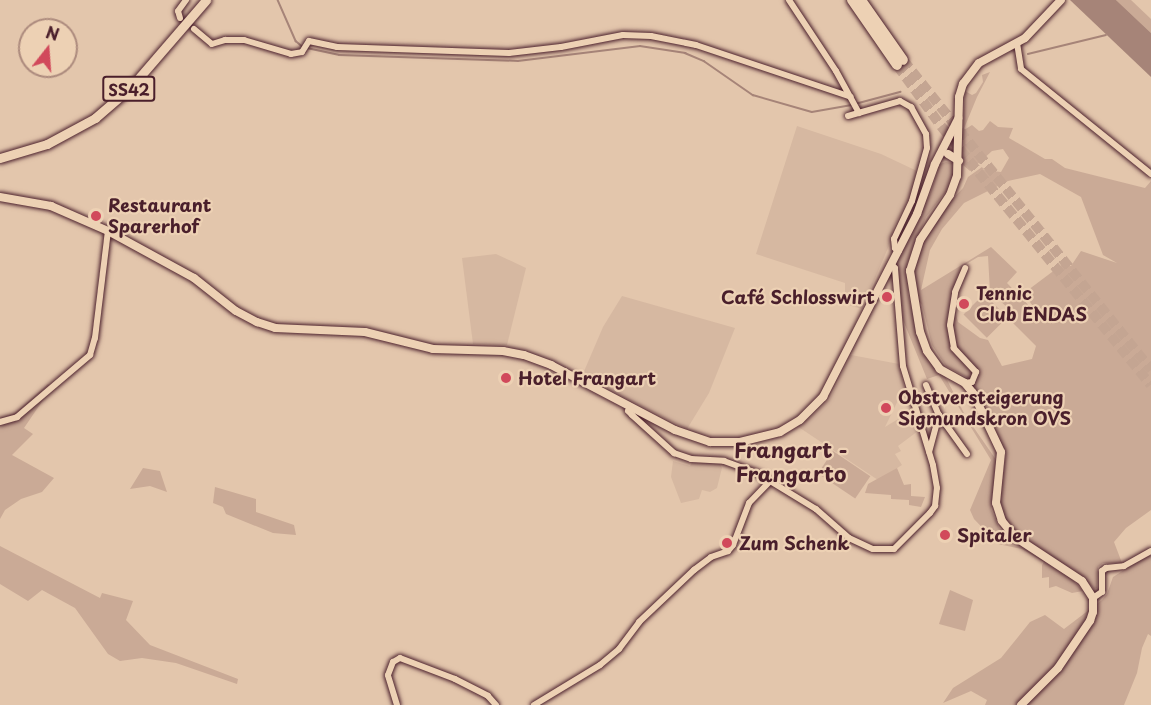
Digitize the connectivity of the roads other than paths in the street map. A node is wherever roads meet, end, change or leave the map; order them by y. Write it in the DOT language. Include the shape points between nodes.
graph roads {
  1 [pos="186,0"];
  2 [pos="206,0"];
  3 [pos="789,0"];
  4 [pos="852,0"];
  5 [pos="861,0"];
  6 [pos="1061,0"];
  7 [pos="180,18"];
  8 [pos="194,29"];
  9 [pos="1017,43"];
  10 [pos="855,105"];
  11 [pos="848,116"];
  12 [pos="958,120"];
  13 [pos="959,147"];
  14 [pos="947,150"];
  15 [pos="0,158"];
  16 [pos="959,161"];
  17 [pos="1151,174"];
  18 [pos="0,197"];
  19 [pos="108,231"];
  20 [pos="899,251"];
  21 [pos="892,265"];
  22 [pos="965,268"];
  23 [pos="965,383"];
  24 [pos="926,385"];
  25 [pos="630,406"];
  26 [pos="939,415"];
  27 [pos="0,422"];
  28 [pos="929,453"];
  29 [pos="967,454"];
  30 [pos="770,481"];
  31 [pos="1151,551"];
  32 [pos="1093,598"];
  33 [pos="397,705"];
  34 [pos="496,705"];
  35 [pos="534,705"];
  36 [pos="1021,705"];
  1 -- 7 [label="street" via="178,11"];
  2 -- 15 [label="main road, SS42" via="131,87 96,118 47,144"];
  3 -- 10 [label="street" via="821,45"];
  4 -- 5 [label="highway" via="900,62"];
  6 -- 9 [label="street"];
  8 -- 10 [label="street" via="212,44 244,40 283,53 302,52 309,41 337,47 509,52 623,35 651,36 684,41"];
  9 -- 12 [label="street" via="986,58 969,73 959,98"];
  9 -- 17 [label="street" via="1021,69"];
  10 -- 11 [label="street"];
  10 -- 20 [label="street" via="905,103 926,134 927,148 912,201 894,239"];
  12 -- 13 [label="street"];
  12 -- 14 [label="street"];
  13 -- 14 [label="street"];
  13 -- 16 [label="street"];
  14 -- 16 [label="street"];
  14 -- 20 [label="street" via="937,159"];
  16 -- 23 [label="street" via="950,195 914,252 910,280 927,351 940,369"];
  18 -- 19 [label="street" via="51,206"];
  19 -- 25 [label="street" via="194,278 256,322 275,328 365,332 433,349 513,352 551,365"];
  19 -- 27 [label="street" via="90,355 17,417"];
  20 -- 21 [label="street"];
  21 -- 25 [label="street" via="830,387 812,409 780,432 755,440 710,441 675,430"];
  21 -- 28 [label="street" via="903,366"];
  22 -- 23 [label="street" via="955,292 950,325 954,348 976,372 972,382"];
  23 -- 32 [label="street" via="1001,452 996,503 1002,521 1015,537 1082,580"];
  24 -- 26 [label="street"];
  25 -- 30 [label="street" via="628,411 674,453 738,465"];
  26 -- 28 [label="street"];
  26 -- 29 [label="street"];
  28 -- 30 [label="street" via="937,485 934,506 904,540 888,551 849,538 816,509"];
  30 -- 35 [label="street" via="749,503 728,551 711,557 694,570 600,665"];
  31 -- 32 [label="street" via="1124,566 1102,571 1102,592"];
  32 -- 36 [label="street" via="1090,621 1058,668"];
  33 -- 34 [label="street" via="388,675 393,662 400,658 455,679 488,696"];
}
